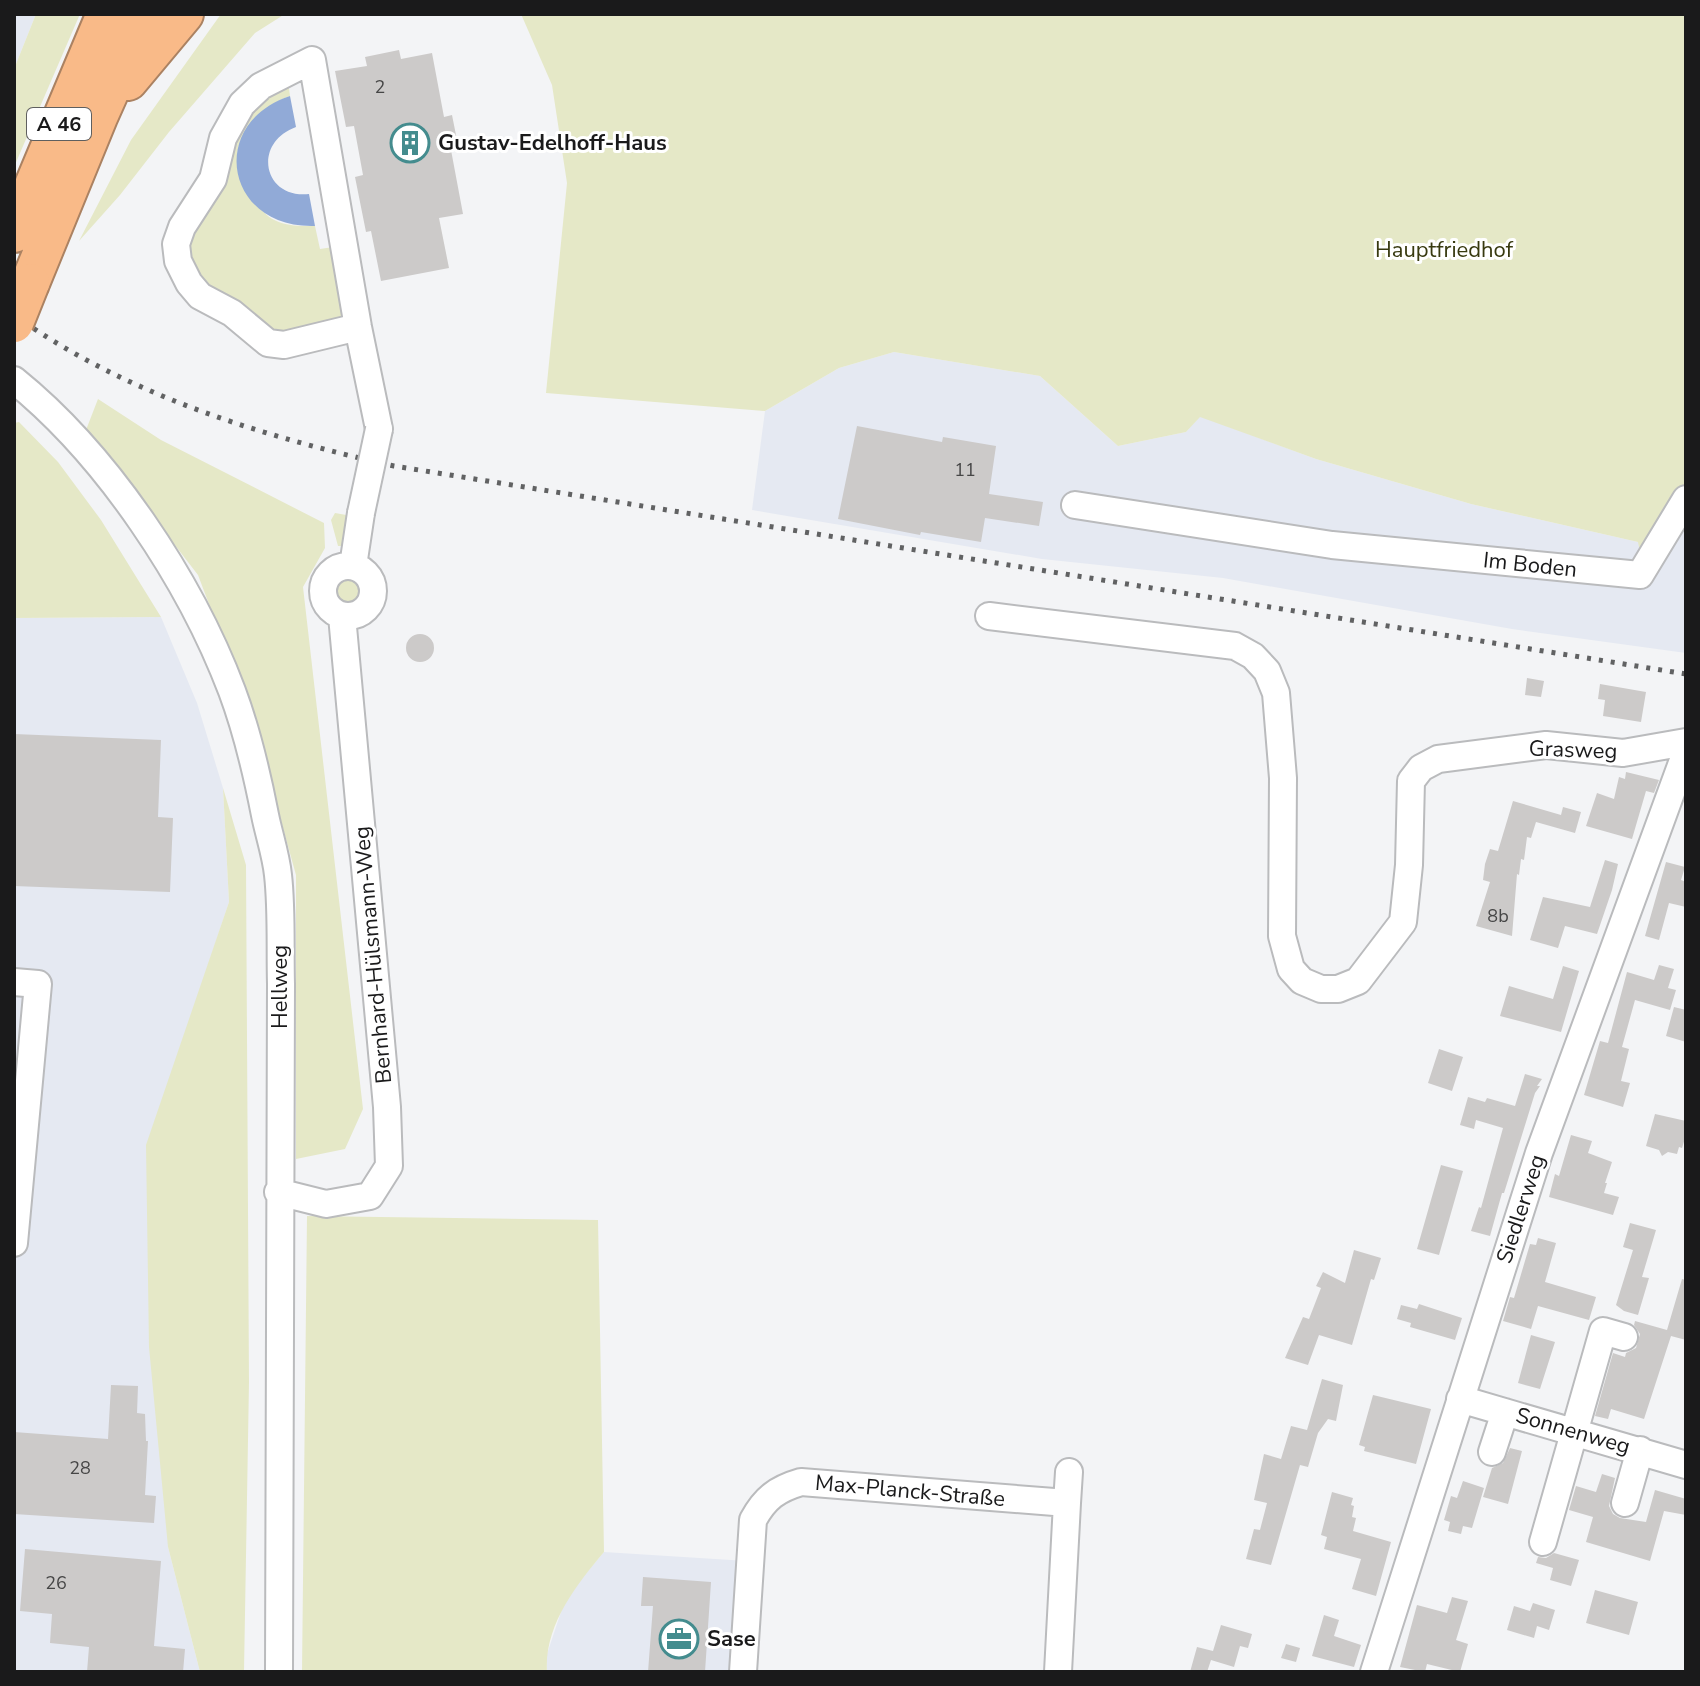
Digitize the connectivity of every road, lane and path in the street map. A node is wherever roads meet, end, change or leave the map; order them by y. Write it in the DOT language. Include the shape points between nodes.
graph roads {
  1 [pos="106,14"];
  2 [pos="144,14"];
  3 [pos="184,14"];
  4 [pos="98,117"];
  5 [pos="14,233"];
  6 [pos="14,323"];
  7 [pos="358,327"];
  8 [pos="14,380"];
  9 [pos="1686,499"];
  10 [pos="1075,505"];
  11 [pos="989,616"];
  12 [pos="1686,742"];
  13 [pos="1686,752"];
  14 [pos="14,982"];
  15 [pos="278,1192"];
  16 [pos="14,1243"];
  17 [pos="1624,1337"];
  18 [pos="1460,1399"];
  19 [pos="1505,1412"];
  20 [pos="1575,1430"];
  21 [pos="1640,1450"];
  22 [pos="1492,1452"];
  23 [pos="1686,1465"];
  24 [pos="1069,1472"];
  25 [pos="1067,1503"];
  26 [pos="1625,1503"];
  27 [pos="1543,1542"];
  28 [pos="1382,1670"];
  29 [pos="279,1672"];
  30 [pos="743,1672"];
  31 [pos="1058,1672"];
  1 -- 5 [label="highway, A 46"];
  2 -- 4 [label="highway, A 46"];
  3 -- 4 [label="highway"];
  4 -- 6 [label="highway, A 46, bridge"];
  7 -- 7 [label="street" via="346,248 312,60 261,86 235,113 213,179 182,227 178,261 200,296 232,313 268,343 284,345"];
  7 -- 15 [label="street, Bernhard-Hülsmann-Weg, bridge" via="379,429 353,566 368,575 373,594 356,615 342,616 389,1166 370,1196 326,1204"];
  8 -- 15 [label="street, Hellweg" via="80,444 135,512 183,586 232,691 256,770 278,875"];
  9 -- 10 [label="street, Im Boden" via="1640,575 1332,545"];
  11 -- 12 [label="street, Grasweg" via="1235,646 1267,671 1276,693 1283,778 1282,936 1291,969 1321,989 1358,981 1403,922 1411,781 1421,768 1438,759 1546,745 1623,753"];
  13 -- 18 [label="street, Siedlerweg" via="1544,1139"];
  14 -- 16 [label="street" via="38,984"];
  15 -- 29 [label="street, Hellweg"];
  17 -- 20 [label="street" via="1603,1331"];
  18 -- 19 [label="street, Sonnenweg"];
  18 -- 28 [label="street, Siedlerweg"];
  19 -- 20 [label="street, Sonnenweg"];
  19 -- 22 [label="street"];
  20 -- 21 [label="street, Sonnenweg"];
  20 -- 27 [label="street"];
  21 -- 23 [label="street, Sonnenweg"];
  21 -- 26 [label="street"];
  24 -- 25 [label="street"];
  25 -- 30 [label="street, Max-Planck-Straße" via="801,1482 784,1487 765,1499 753,1520"];
  25 -- 31 [label="street"];
}
